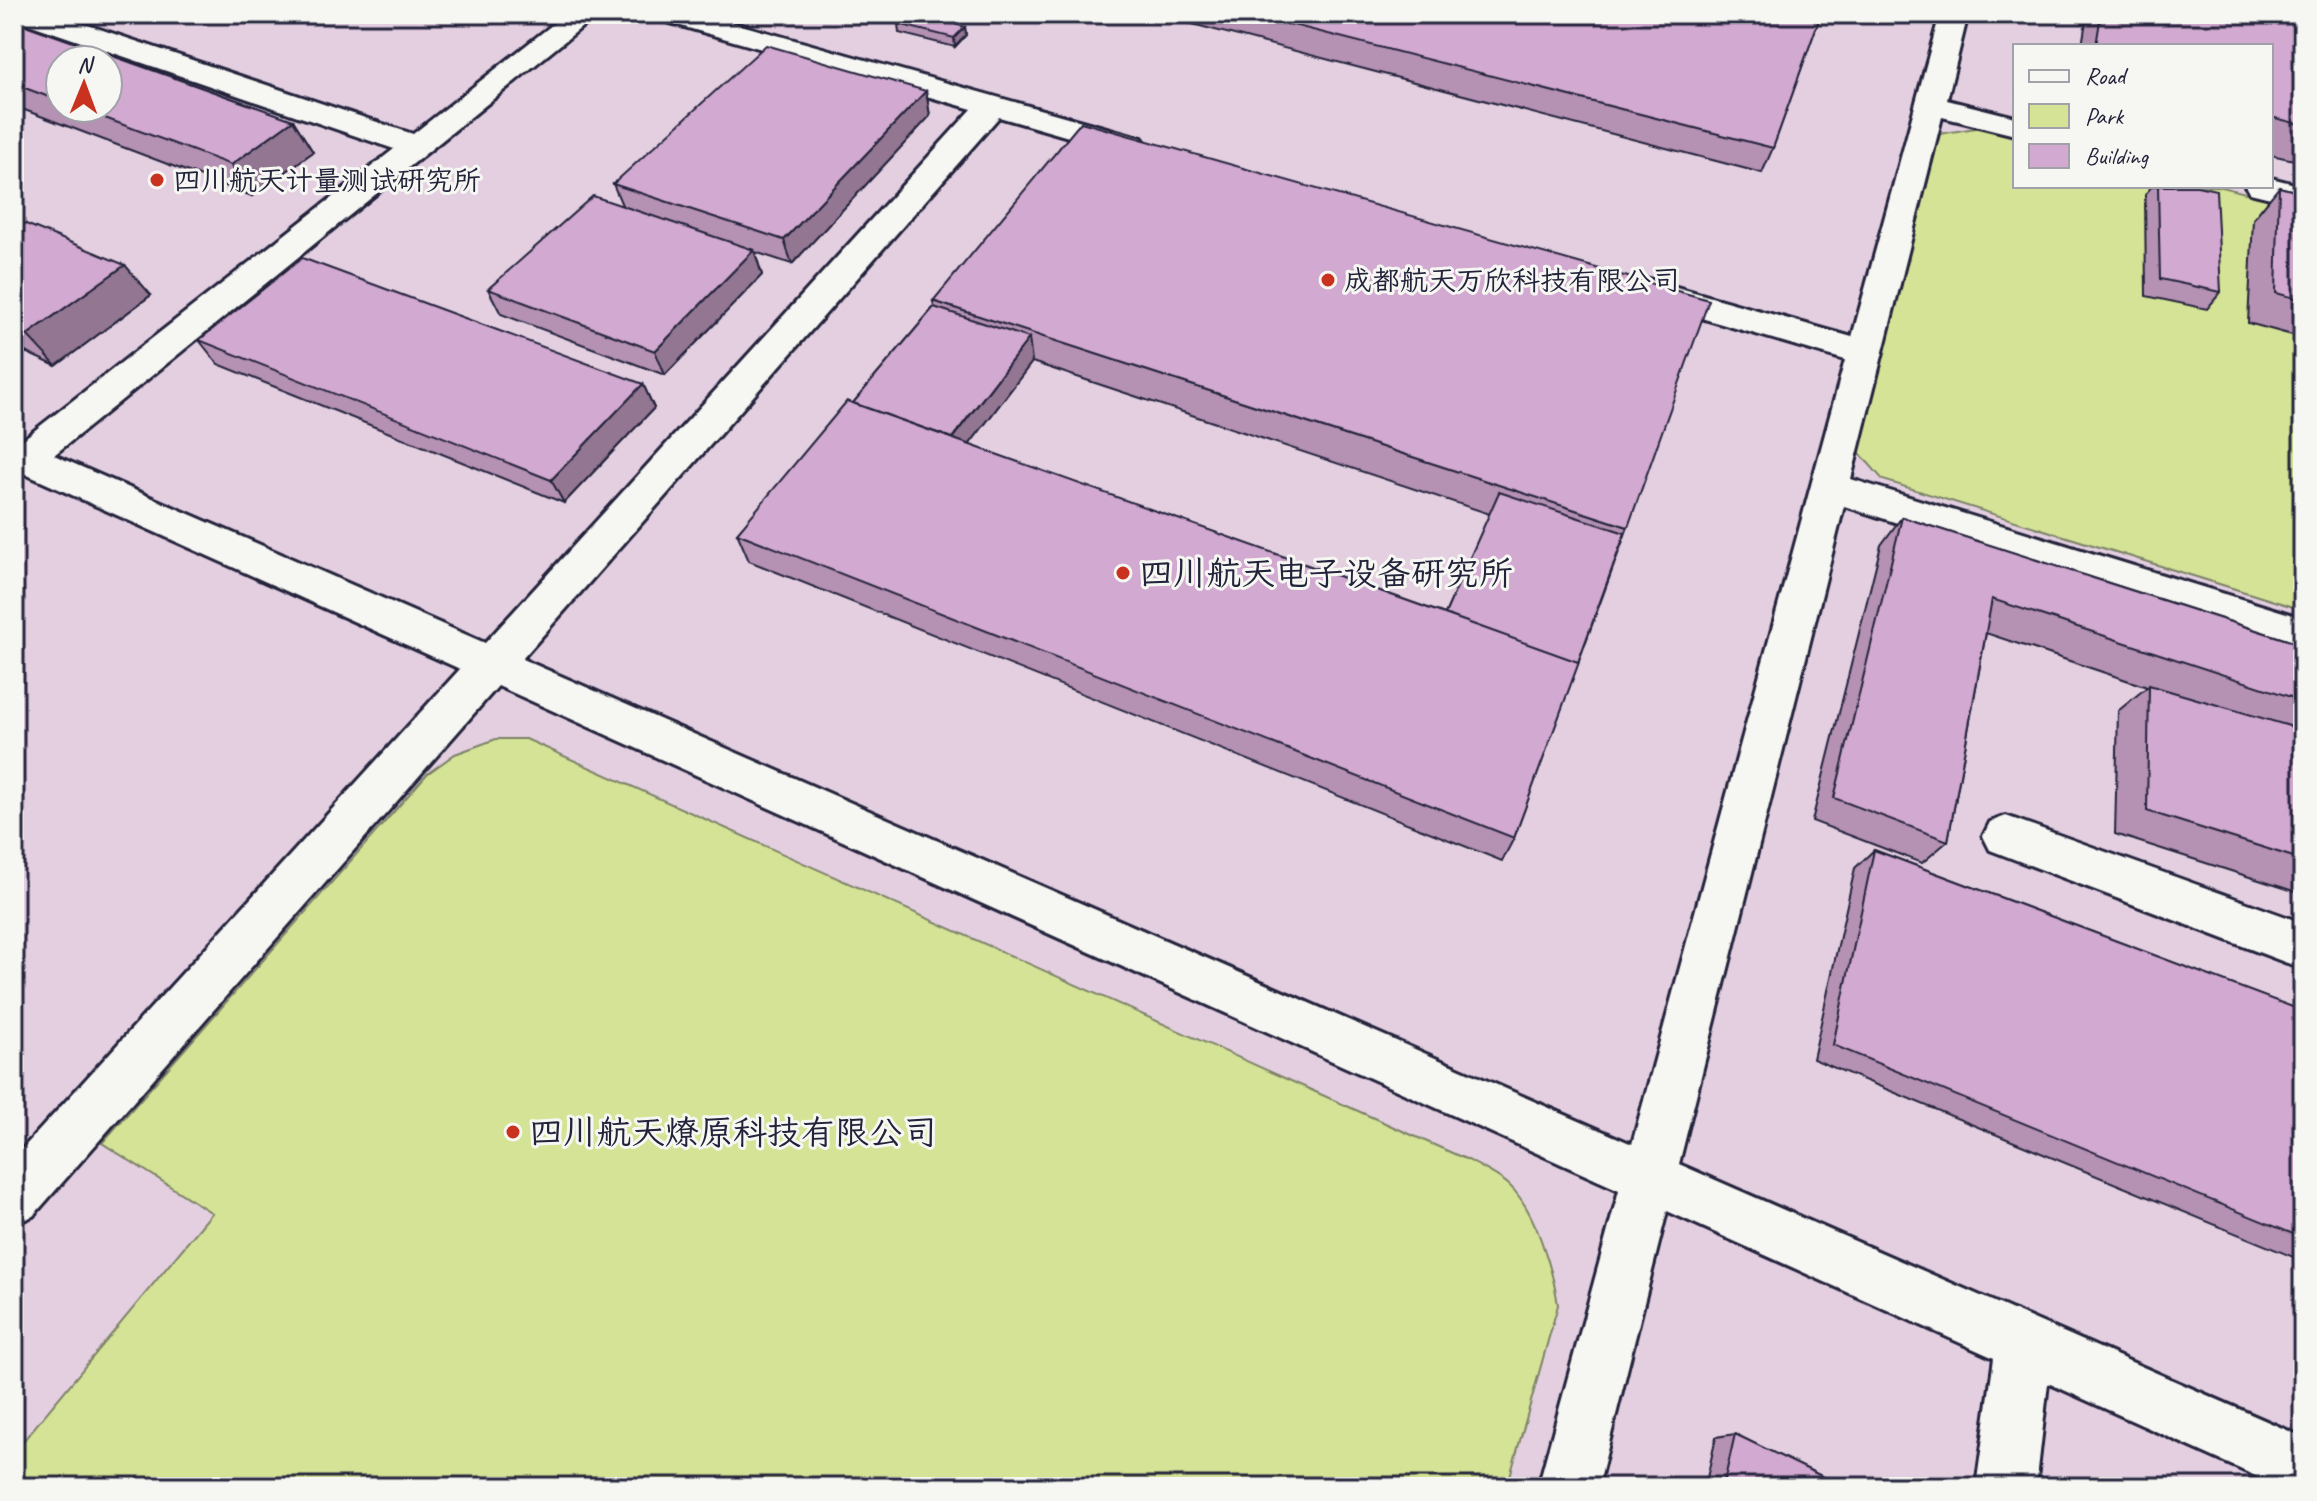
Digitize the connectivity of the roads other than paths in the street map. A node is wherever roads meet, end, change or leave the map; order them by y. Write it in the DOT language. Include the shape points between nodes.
graph roads {
  1 [pos="27,14"];
  2 [pos="584,14"];
  3 [pos="670,14"];
  4 [pos="1954,14"];
  5 [pos="1930,105"];
  6 [pos="992,106"];
  7 [pos="2013,126"];
  8 [pos="418,146"];
  9 [pos="1160,153"];
  10 [pos="2269,188"];
  11 [pos="2303,196"];
  12 [pos="1620,283"];
  13 [pos="1865,353"];
  14 [pos="20,456"];
  15 [pos="1830,487"];
  16 [pos="2303,635"];
  17 [pos="491,665"];
  18 [pos="2006,836"];
  19 [pos="2303,946"];
  20 [pos="1649,1177"];
  21 [pos="14,1197"];
  22 [pos="2024,1344"];
  23 [pos="2303,1467"];
  24 [pos="1568,1487"];
  25 [pos="2006,1487"];
  1 -- 8 [label="lane"];
  2 -- 8 [label="lane"];
  3 -- 6 [label="lane"];
  4 -- 5 [label="lane"];
  5 -- 7 [label="lane"];
  5 -- 13 [label="lane"];
  6 -- 9 [label="lane"];
  6 -- 17 [label="lane"];
  8 -- 14 [label="lane"];
  10 -- 11 [label="lane"];
  12 -- 13 [label="lane"];
  13 -- 15 [label="lane"];
  14 -- 17 [label="lane"];
  15 -- 16 [label="lane"];
  15 -- 20 [label="lane"];
  17 -- 20 [label="lane"];
  17 -- 21 [label="lane"];
  18 -- 19 [label="lane"];
  20 -- 22 [label="lane"];
  20 -- 24 [label="lane"];
  22 -- 23 [label="lane"];
  22 -- 25 [label="lane"];
}
